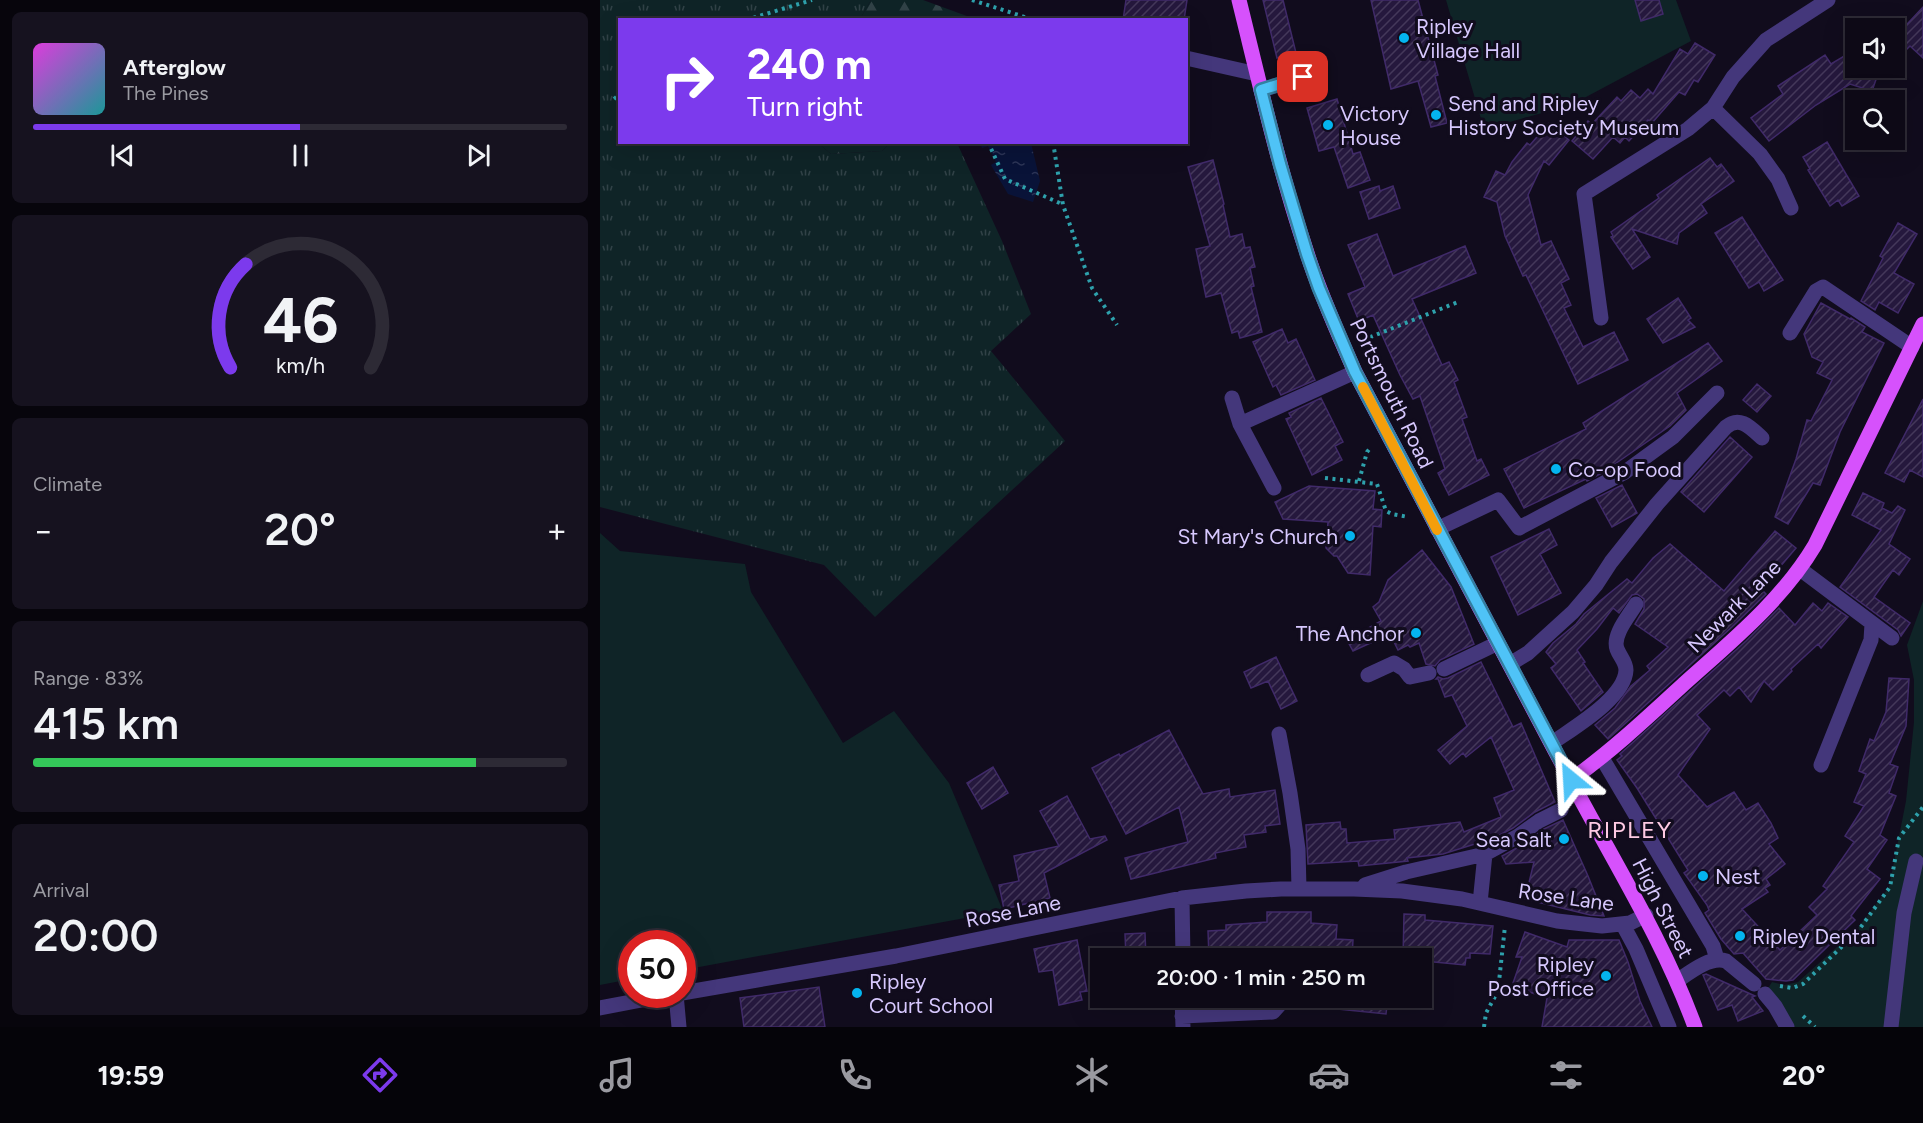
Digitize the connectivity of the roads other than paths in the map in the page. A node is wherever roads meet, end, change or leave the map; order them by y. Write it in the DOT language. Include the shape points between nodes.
graph roads {
  1 [pos="1239,0"];
  2 [pos="1828,0"];
  3 [pos="1188,58"];
  4 [pos="1318,73"];
  5 [pos="1257,74"];
  6 [pos="1261,90"];
  7 [pos="1713,108"];
  8 [pos="1791,208"];
  9 [pos="1601,318"];
  10 [pos="1923,324"];
  11 [pos="1790,333"];
  12 [pos="1912,347"];
  13 [pos="1355,372"];
  14 [pos="1718,393"];
  15 [pos="1232,398"];
  16 [pos="1240,424"];
  17 [pos="1762,438"];
  18 [pos="1274,488"];
  19 [pos="1437,529"];
  20 [pos="1800,569"];
  21 [pos="1636,604"];
  22 [pos="1872,624"];
  23 [pos="1892,638"];
  24 [pos="1498,643"];
  25 [pos="1510,664"];
  26 [pos="1368,675"];
  27 [pos="1279,734"];
  28 [pos="1552,743"];
  29 [pos="1602,758"];
  30 [pos="1821,765"];
  31 [pos="1571,780"];
  32 [pos="1561,810"];
  33 [pos="1485,854"];
  34 [pos="1916,861"];
  35 [pos="1299,889"];
  36 [pos="1354,889"];
  37 [pos="1182,898"];
  38 [pos="1480,903"];
  39 [pos="1646,915"];
  40 [pos="1623,925"];
  41 [pos="1183,948"];
  42 [pos="1717,959"];
  43 [pos="1677,981"];
  44 [pos="696,991"];
  45 [pos="618,1005"];
  46 [pos="600,1008"];
  47 [pos="677,1008"];
  48 [pos="1277,1008"];
  49 [pos="1183,1021"];
  50 [pos="680,1027"];
  51 [pos="1669,1027"];
  52 [pos="1695,1027"];
  53 [pos="1787,1027"];
  54 [pos="1891,1027"];
  1 -- 5 [label="main road, Portsmouth Road"];
  2 -- 7 [label="street" via="1766,40 1733,77"];
  3 -- 5 [label="street"];
  4 -- 6 [label="street"];
  5 -- 6 [label="main road, Portsmouth Road"];
  6 -- 13 [label="main road, Portsmouth Road" via="1307,254"];
  7 -- 8 [label="street" via="1760,154"];
  7 -- 9 [label="street" via="1688,129 1584,194"];
  10 -- 12 [label="main road, Newark Lane"];
  11 -- 12 [label="street" via="1816,291 1823,287"];
  12 -- 20 [label="main road, Newark Lane"];
  13 -- 16 [label="street"];
  13 -- 19 [label="main road, Portsmouth Road"];
  14 -- 19 [label="street" via="1673,436 1625,472 1518,528 1498,500"];
  15 -- 16 [label="street"];
  16 -- 18 [label="street"];
  17 -- 25 [label="street" via="1739,422 1726,427 1657,504 1573,612"];
  19 -- 24 [label="main road, Portsmouth Road"];
  20 -- 22 [label="street"];
  20 -- 29 [label="main road, Newark Lane" via="1773,600"];
  21 -- 28 [label="street" via="1616,641 1626,669 1622,685 1599,708"];
  22 -- 23 [label="street"];
  22 -- 30 [label="street" via="1871,640"];
  24 -- 25 [label="main road, Portsmouth Road"];
  24 -- 26 [label="street" via="1437,671 1410,677 1394,663"];
  25 -- 28 [label="main road, Portsmouth Road"];
  27 -- 35 [label="street" via="1298,849"];
  28 -- 31 [label="main road, Portsmouth Road"];
  29 -- 31 [label="main road, Newark Lane"];
  29 -- 42 [label="street"];
  31 -- 39 [label="main road, High Street"];
  32 -- 33 [label="street, Rose Lane"];
  33 -- 36 [label="street, Rose Lane" via="1406,872"];
  33 -- 38 [label="street"];
  34 -- 54 [label="street" via="1904,912"];
  35 -- 36 [label="street, Rose Lane"];
  35 -- 37 [label="street, Rose Lane"];
  36 -- 38 [label="street, Rose Lane" via="1402,891"];
  37 -- 41 [label="street"];
  37 -- 44 [label="street, Rose Lane" via="896,956"];
  38 -- 40 [label="street, Rose Lane" via="1557,921"];
  39 -- 40 [label="street, Rose Lane"];
  39 -- 43 [label="main road, High Street"];
  40 -- 51 [label="street"];
  42 -- 43 [label="street"];
  42 -- 53 [label="street" via="1726,961 1763,988"];
  43 -- 52 [label="main road, High Street"];
  45 -- 46 [label="street"];
  47 -- 50 [label="street"];
  48 -- 49 [label="street" via="1273,1012"];
}
